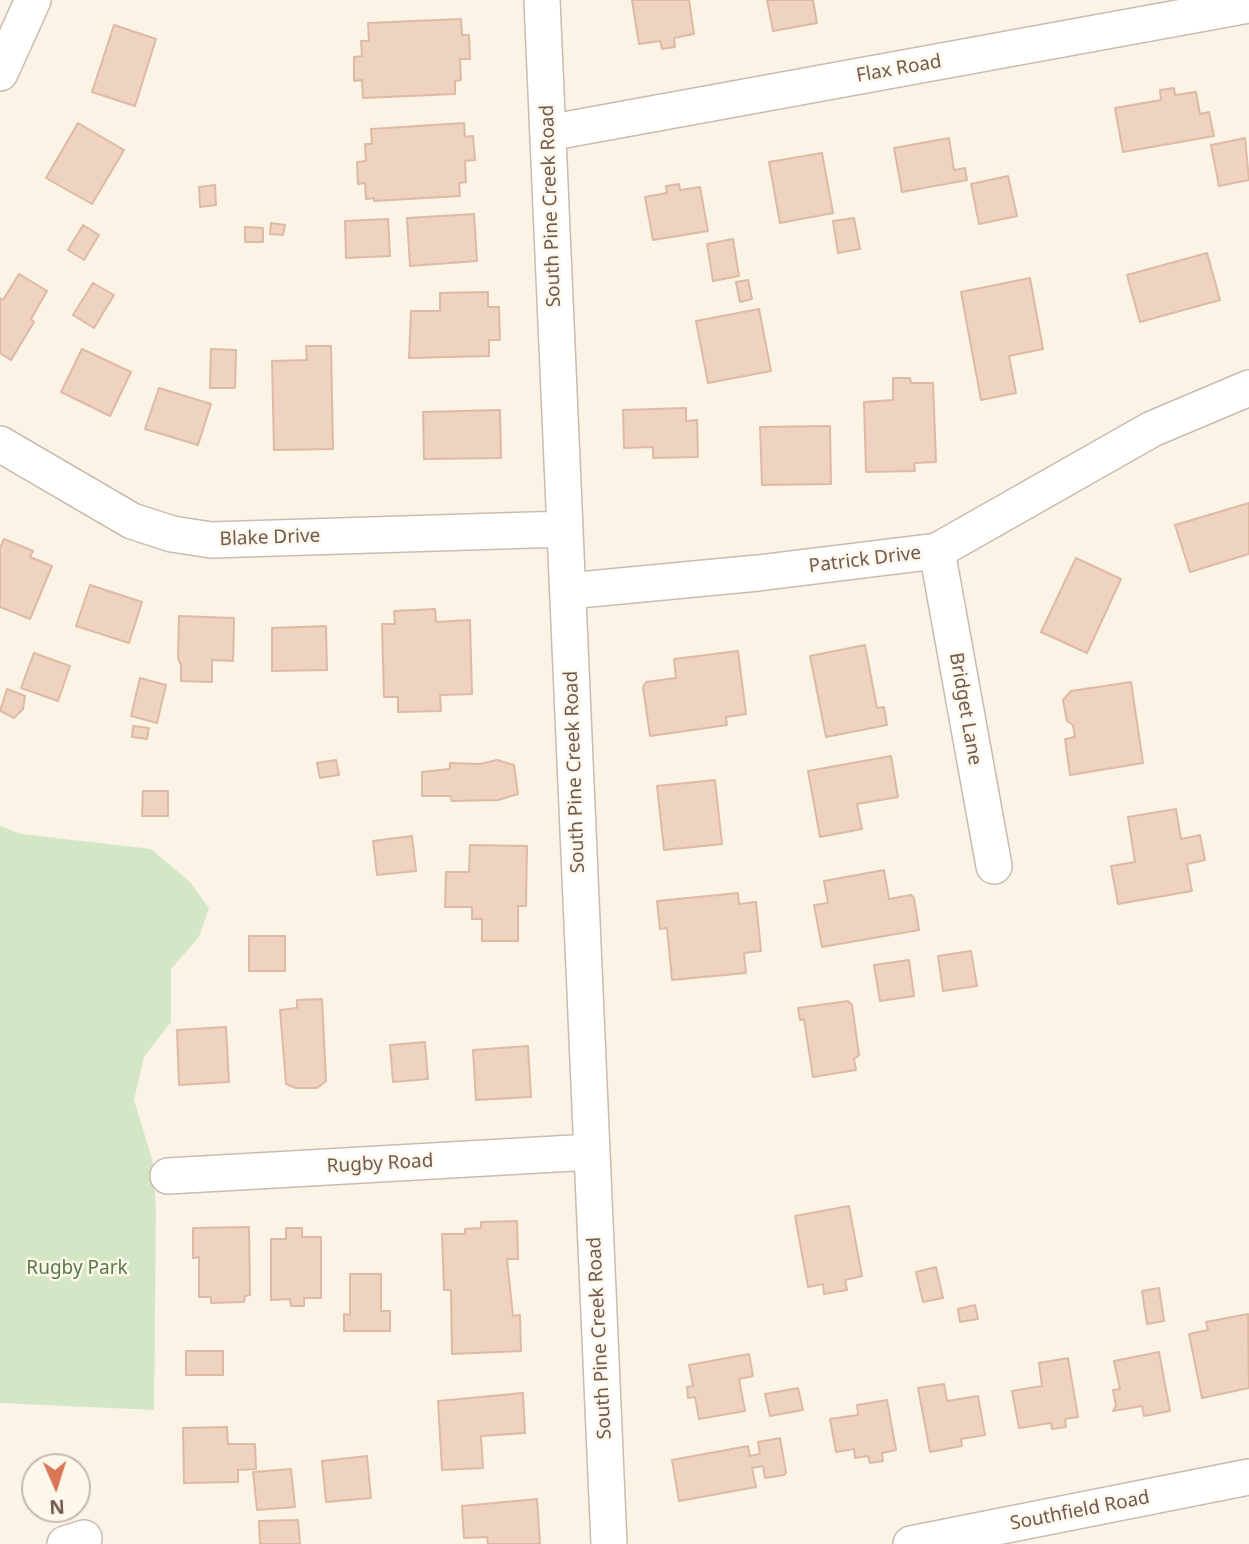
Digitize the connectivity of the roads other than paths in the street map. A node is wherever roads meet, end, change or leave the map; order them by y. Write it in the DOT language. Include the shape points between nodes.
graph roads {
  1 [pos="33,0"];
  2 [pos="542,0"];
  3 [pos="1249,5"];
  4 [pos="0,72"];
  5 [pos="548,133"];
  6 [pos="1249,388"];
  7 [pos="0,444"];
  8 [pos="564,529"];
  9 [pos="937,551"];
  10 [pos="568,591"];
  11 [pos="994,866"];
  12 [pos="591,1152"];
  13 [pos="168,1176"];
  14 [pos="1249,1477"];
  15 [pos="609,1544"];
  16 [pos="911,1544"];
  1 -- 4 [label="street"];
  2 -- 5 [label="street, South Pine Creek Road"];
  3 -- 5 [label="street, Flax Road"];
  5 -- 8 [label="street, South Pine Creek Road"];
  6 -- 9 [label="street, Patrick Drive" via="1152,429"];
  7 -- 8 [label="street, Blake Drive" via="132,521 211,540"];
  8 -- 10 [label="street, South Pine Creek Road"];
  9 -- 10 [label="street, Patrick Drive"];
  9 -- 11 [label="street, Bridget Lane"];
  10 -- 12 [label="street, South Pine Creek Road"];
  12 -- 13 [label="street, Rugby Road"];
  12 -- 15 [label="street, South Pine Creek Road"];
  14 -- 16 [label="street, Southfield Road"];
}
